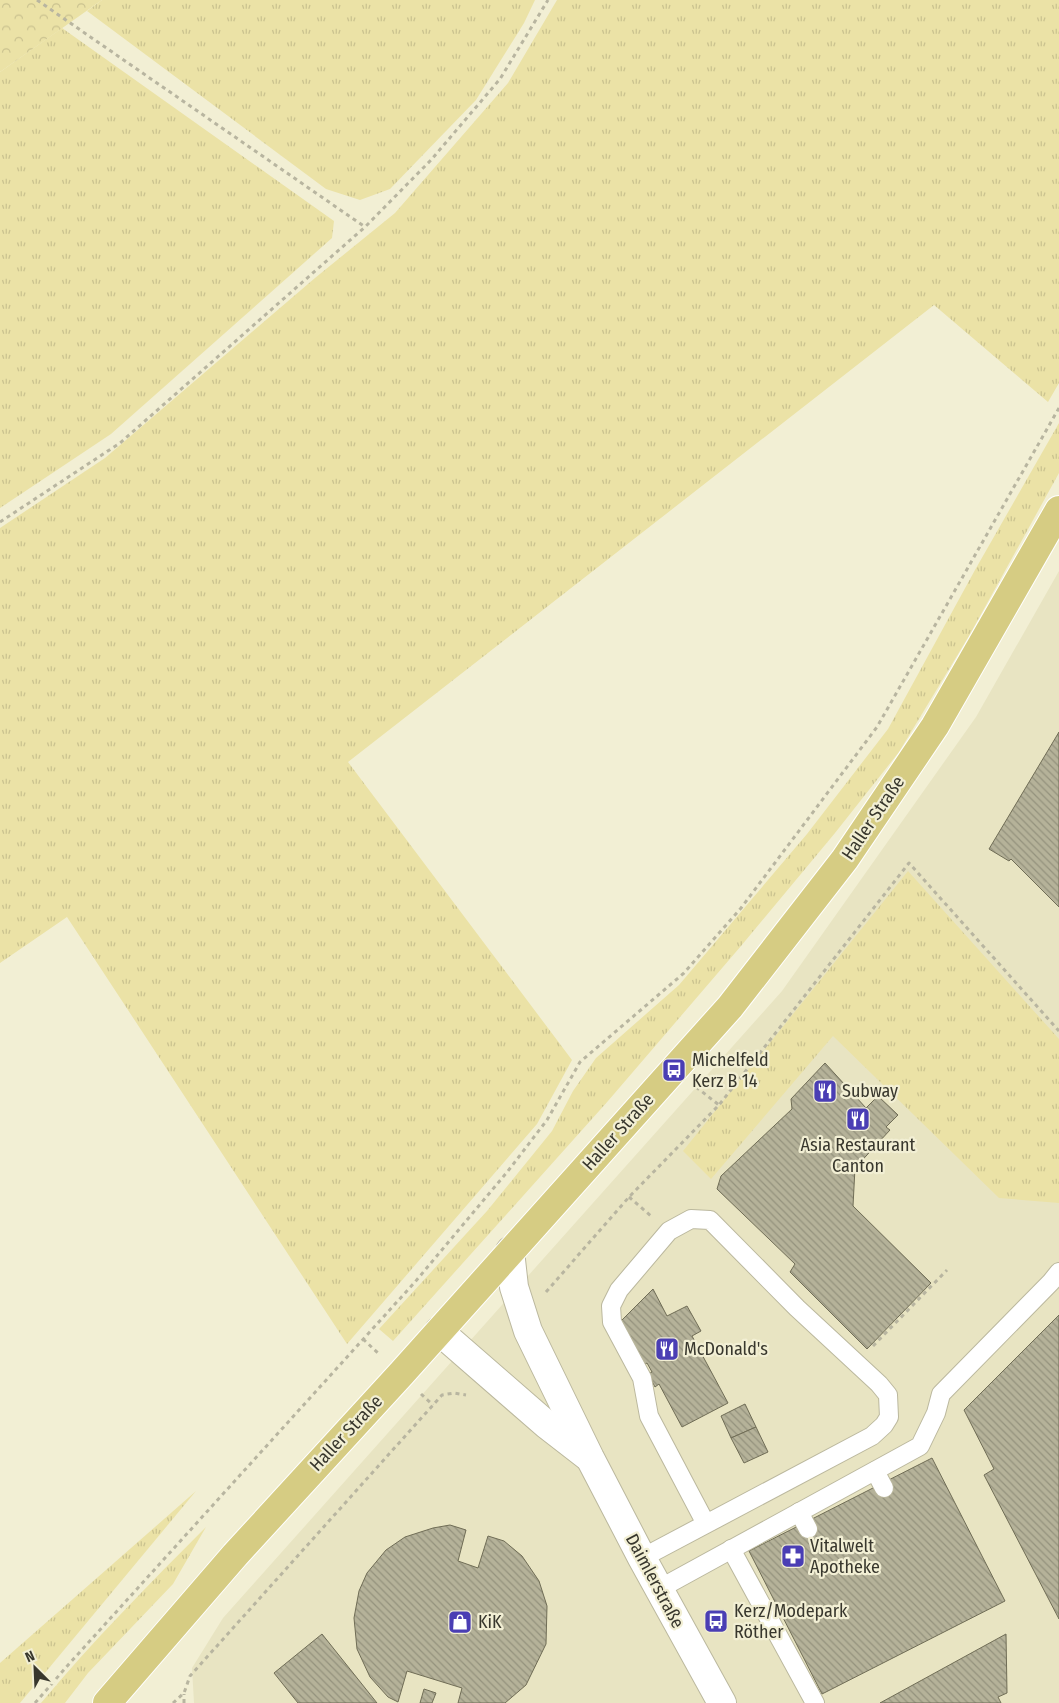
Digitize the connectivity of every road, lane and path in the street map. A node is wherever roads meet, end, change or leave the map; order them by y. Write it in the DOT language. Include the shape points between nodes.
graph roads {
  1 [pos="37,0"];
  2 [pos="548,0"];
  3 [pos="365,227"];
  4 [pos="1059,408"];
  5 [pos="1059,510"];
  6 [pos="0,522"];
  7 [pos="1059,1031"];
  8 [pos="510,1251"];
  9 [pos="947,1270"];
  10 [pos="1059,1272"];
  11 [pos="540,1298"];
  12 [pos="439,1331"];
  13 [pos="876,1343"];
  14 [pos="467,1395"];
  15 [pos="590,1458"];
  16 [pos="875,1471"];
  17 [pos="884,1488"];
  18 [pos="799,1512"];
  19 [pos="706,1524"];
  20 [pos="808,1529"];
  21 [pos="731,1549"];
  22 [pos="642,1558"];
  23 [pos="659,1589"];
  24 [pos="184,1693"];
  25 [pos="36,1703"];
  26 [pos="107,1703"];
  27 [pos="172,1703"];
  28 [pos="184,1703"];
  29 [pos="722,1703"];
  30 [pos="815,1703"];
  1 -- 3 [label="path"];
  2 -- 3 [label="path" via="500,79 431,160"];
  3 -- 6 [label="path" via="120,443"];
  4 -- 25 [label="path" via="876,727 741,908 684,973 580,1062 547,1120 415,1282"];
  5 -- 8 [label="main road, Haller Straße" via="935,726 845,859 730,1007"];
  7 -- 11 [label="path" via="908,863 719,1105 629,1197"];
  8 -- 12 [label="main road, Haller Straße"];
  8 -- 15 [label="street, Daimlerstraße" via="514,1288 528,1331"];
  9 -- 13 [label="path"];
  10 -- 16 [label="lane" via="941,1394 920,1446"];
  12 -- 15 [label="street, Daimlerstraße"];
  12 -- 26 [label="main road, Haller Straße" via="235,1555"];
  14 -- 24 [label="path" via="442,1395 190,1676"];
  15 -- 22 [label="street, Daimlerstraße"];
  16 -- 17 [label="lane"];
  16 -- 18 [label="lane"];
  18 -- 20 [label="lane"];
  18 -- 21 [label="lane"];
  19 -- 19 [label="lane" via="872,1436 889,1417 890,1407 888,1395 879,1384 797,1308 710,1220 691,1219 669,1231 619,1290 611,1306 612,1322 642,1378 649,1416"];
  19 -- 22 [label="lane"];
  21 -- 23 [label="lane"];
  21 -- 30 [label="lane"];
  22 -- 23 [label="street, Daimlerstraße"];
  23 -- 29 [label="street, Daimlerstraße"];
  24 -- 27 [label="path"];
  24 -- 28 [label="path"];
}
